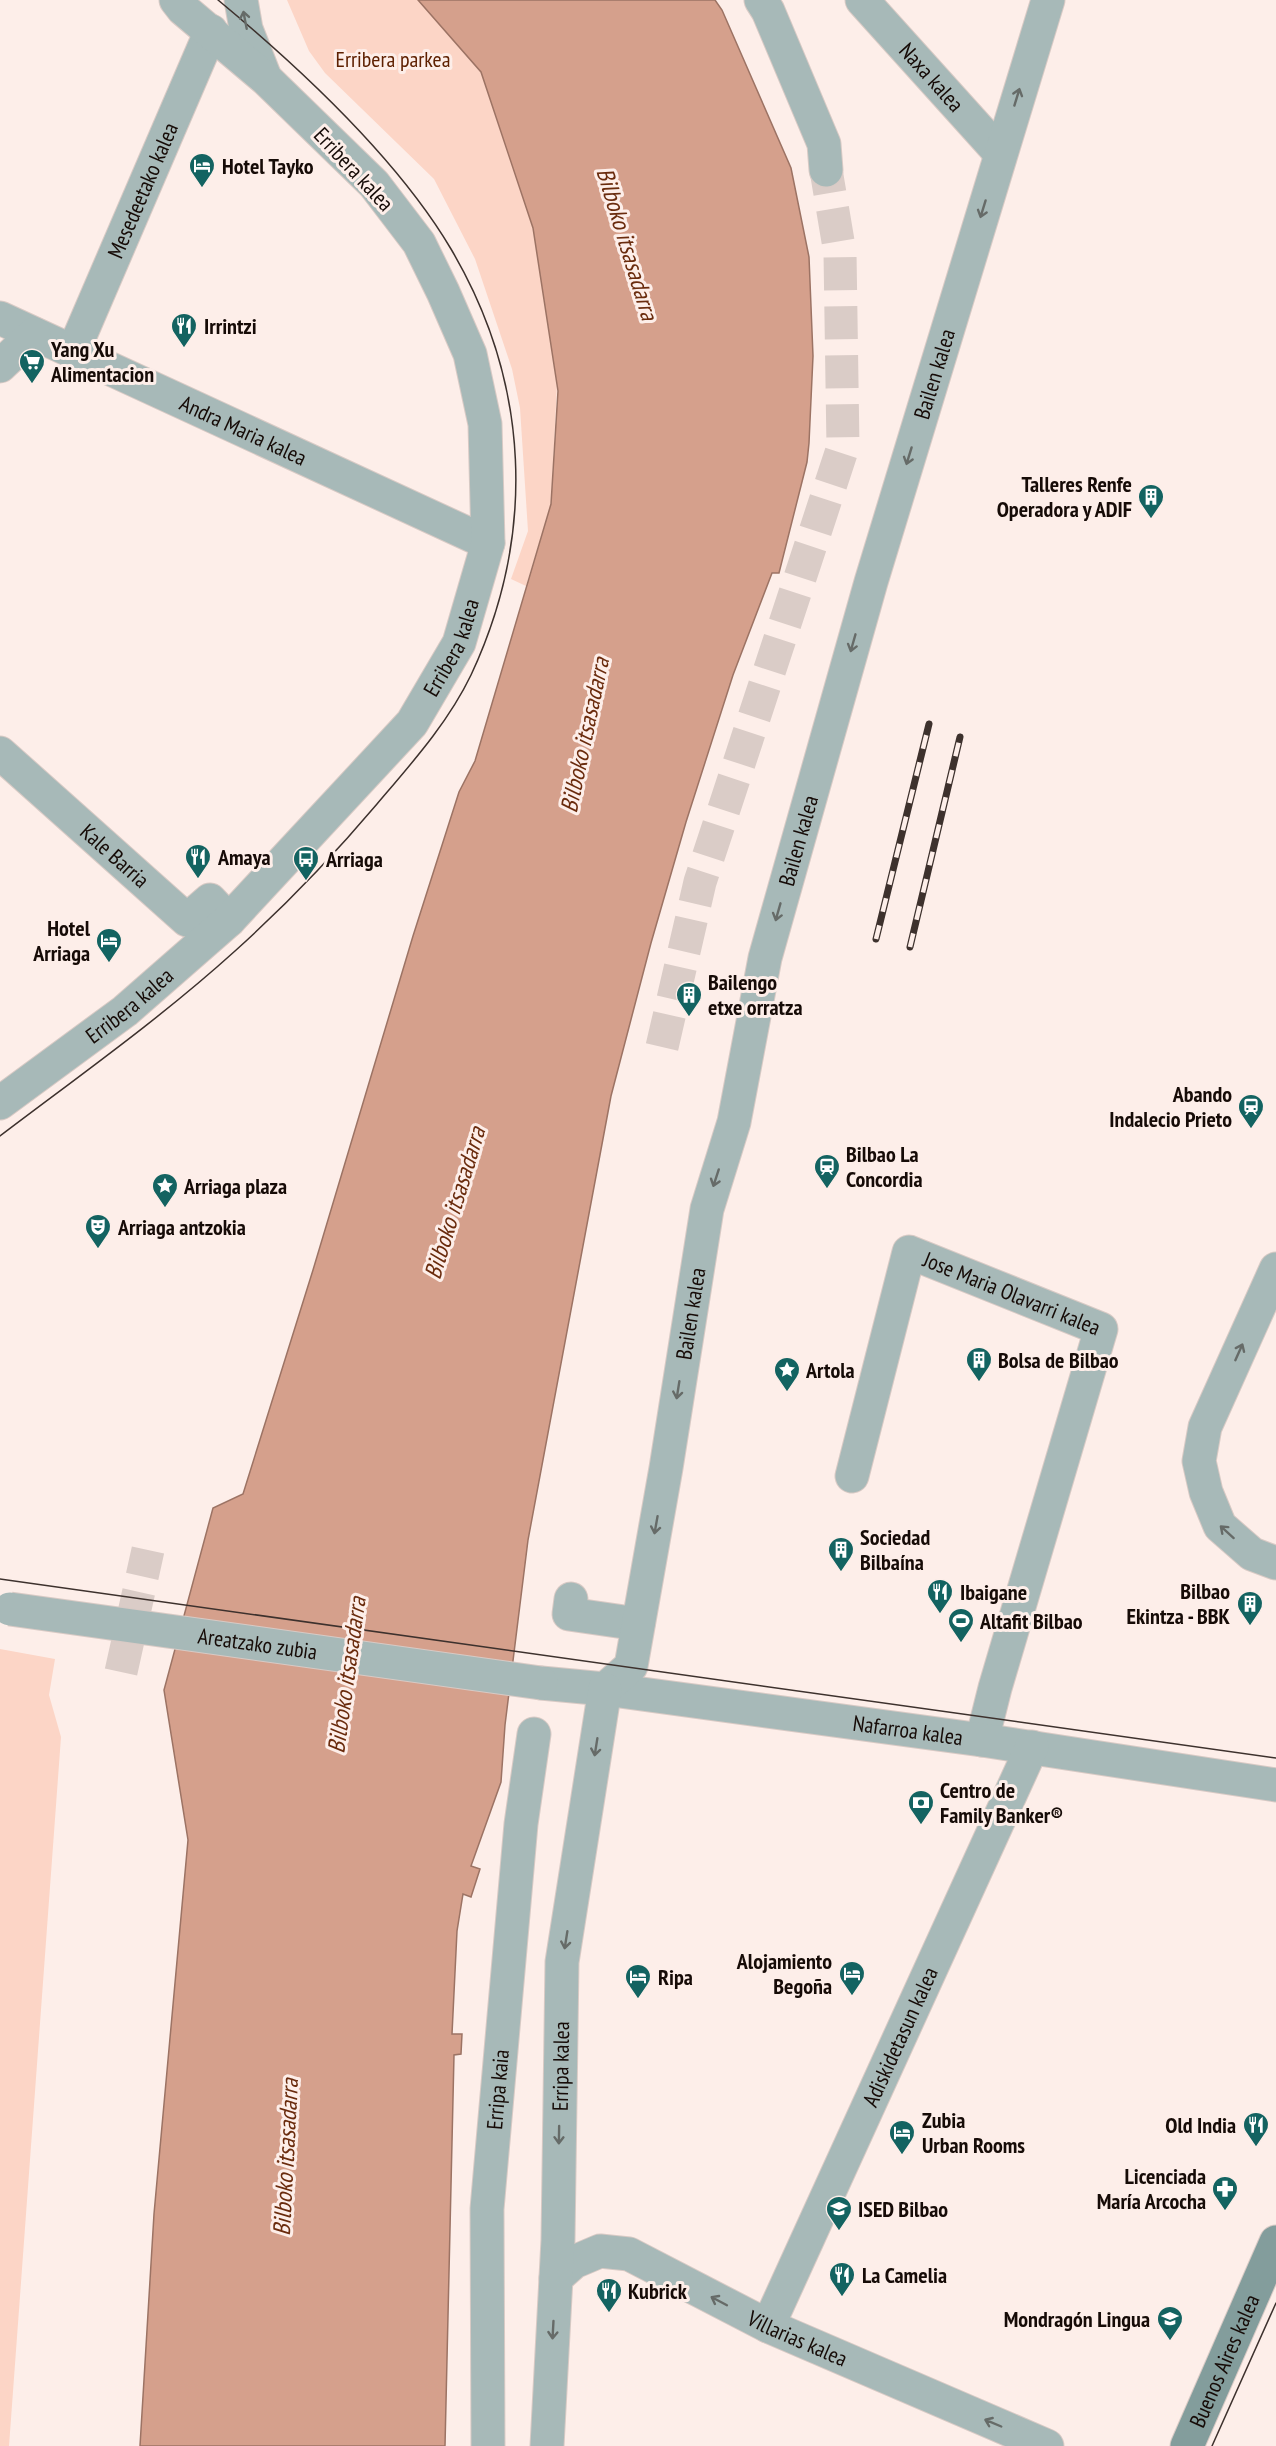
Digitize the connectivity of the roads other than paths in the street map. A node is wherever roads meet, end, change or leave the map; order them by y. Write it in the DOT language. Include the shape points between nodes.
graph roads {
  1 [pos="176,0"];
  2 [pos="242,0"];
  3 [pos="761,0"];
  4 [pos="862,0"];
  5 [pos="1048,0"];
  6 [pos="211,31"];
  7 [pos="266,79"];
  8 [pos="1000,153"];
  9 [pos="826,170"];
  10 [pos="0,318"];
  11 [pos="34,334"];
  12 [pos="73,351"];
  13 [pos="0,366"];
  14 [pos="488,543"];
  15 [pos="0,753"];
  16 [pos="229,920"];
  17 [pos="0,1103"];
  18 [pos="1276,1269"];
  19 [pos="852,1476"];
  20 [pos="1276,1563"];
  21 [pos="571,1599"];
  22 [pos="5,1609"];
  23 [pos="638,1624"];
  24 [pos="541,1683"];
  25 [pos="605,1689"];
  26 [pos="534,1734"];
  27 [pos="982,1740"];
  28 [pos="1032,1747"];
  29 [pos="1276,1785"];
  30 [pos="1276,2242"];
  31 [pos="556,2278"];
  32 [pos="768,2326"];
  33 [pos="488,2446"];
  34 [pos="548,2446"];
  35 [pos="1047,2446"];
  36 [pos="1187,2446"];
  1 -- 6 [label="street, Erribera kalea"];
  7 -- 2 [label="street, Erribera kalea, one-way" via="246,29"];
  3 -- 9 [label="street" via="824,144"];
  4 -- 8 [label="street, Naxa kalea"];
  8 -- 5 [label="street, Bailen kalea, one-way"];
  6 -- 7 [label="street, Erribera kalea"];
  6 -- 12 [label="street, Mesedeetako kalea"];
  7 -- 14 [label="street, Erribera kalea" via="374,184 419,243 443,292 470,354 484,423"];
  8 -- 23 [label="street, Bailen kalea, one-way" via="871,582 765,958 734,1122 706,1209"];
  10 -- 11 [label="street, Andra Maria kalea"];
  11 -- 12 [label="street, Andra Maria kalea"];
  11 -- 13 [label="street"];
  12 -- 14 [label="street, Andra Maria kalea"];
  14 -- 16 [label="street, Erribera kalea" via="459,643 412,723"];
  15 -- 16 [label="street, Kale Barria" via="187,920 210,900"];
  16 -- 17 [label="street, Erribera kalea" via="125,1011"];
  20 -- 18 [label="street, one-way" via="1251,1554 1220,1526 1199,1461 1205,1427"];
  19 -- 27 [label="street, Jose Maria Olavarri kalea" via="909,1252 1101,1329"];
  21 -- 23 [label="street" via="568,1614"];
  22 -- 24 [label="street, Areatzako zubia, bridge"];
  23 -- 25 [label="street, Bailen kalea" via="631,1666"];
  24 -- 25 [label="street, Nafarroa kalea"];
  25 -- 27 [label="street, Nafarroa kalea"];
  25 -- 31 [label="street, Erripa kalea, one-way" via="562,1962"];
  26 -- 33 [label="street, Erripa kaia" via="521,1824 487,2210"];
  27 -- 28 [label="street, Nafarroa kalea"];
  28 -- 29 [label="street, Nafarroa kalea"];
  28 -- 32 [label="street, Adiskidetasun kalea"];
  30 -- 36 [label="street, Buenos Aires kalea"];
  32 -- 31 [label="street, Villarias kalea, one-way" via="629,2254 600,2251 573,2262"];
  31 -- 34 [label="street, Erripa kalea, one-way"];
  35 -- 32 [label="street, Villarias kalea, one-way"];
}
